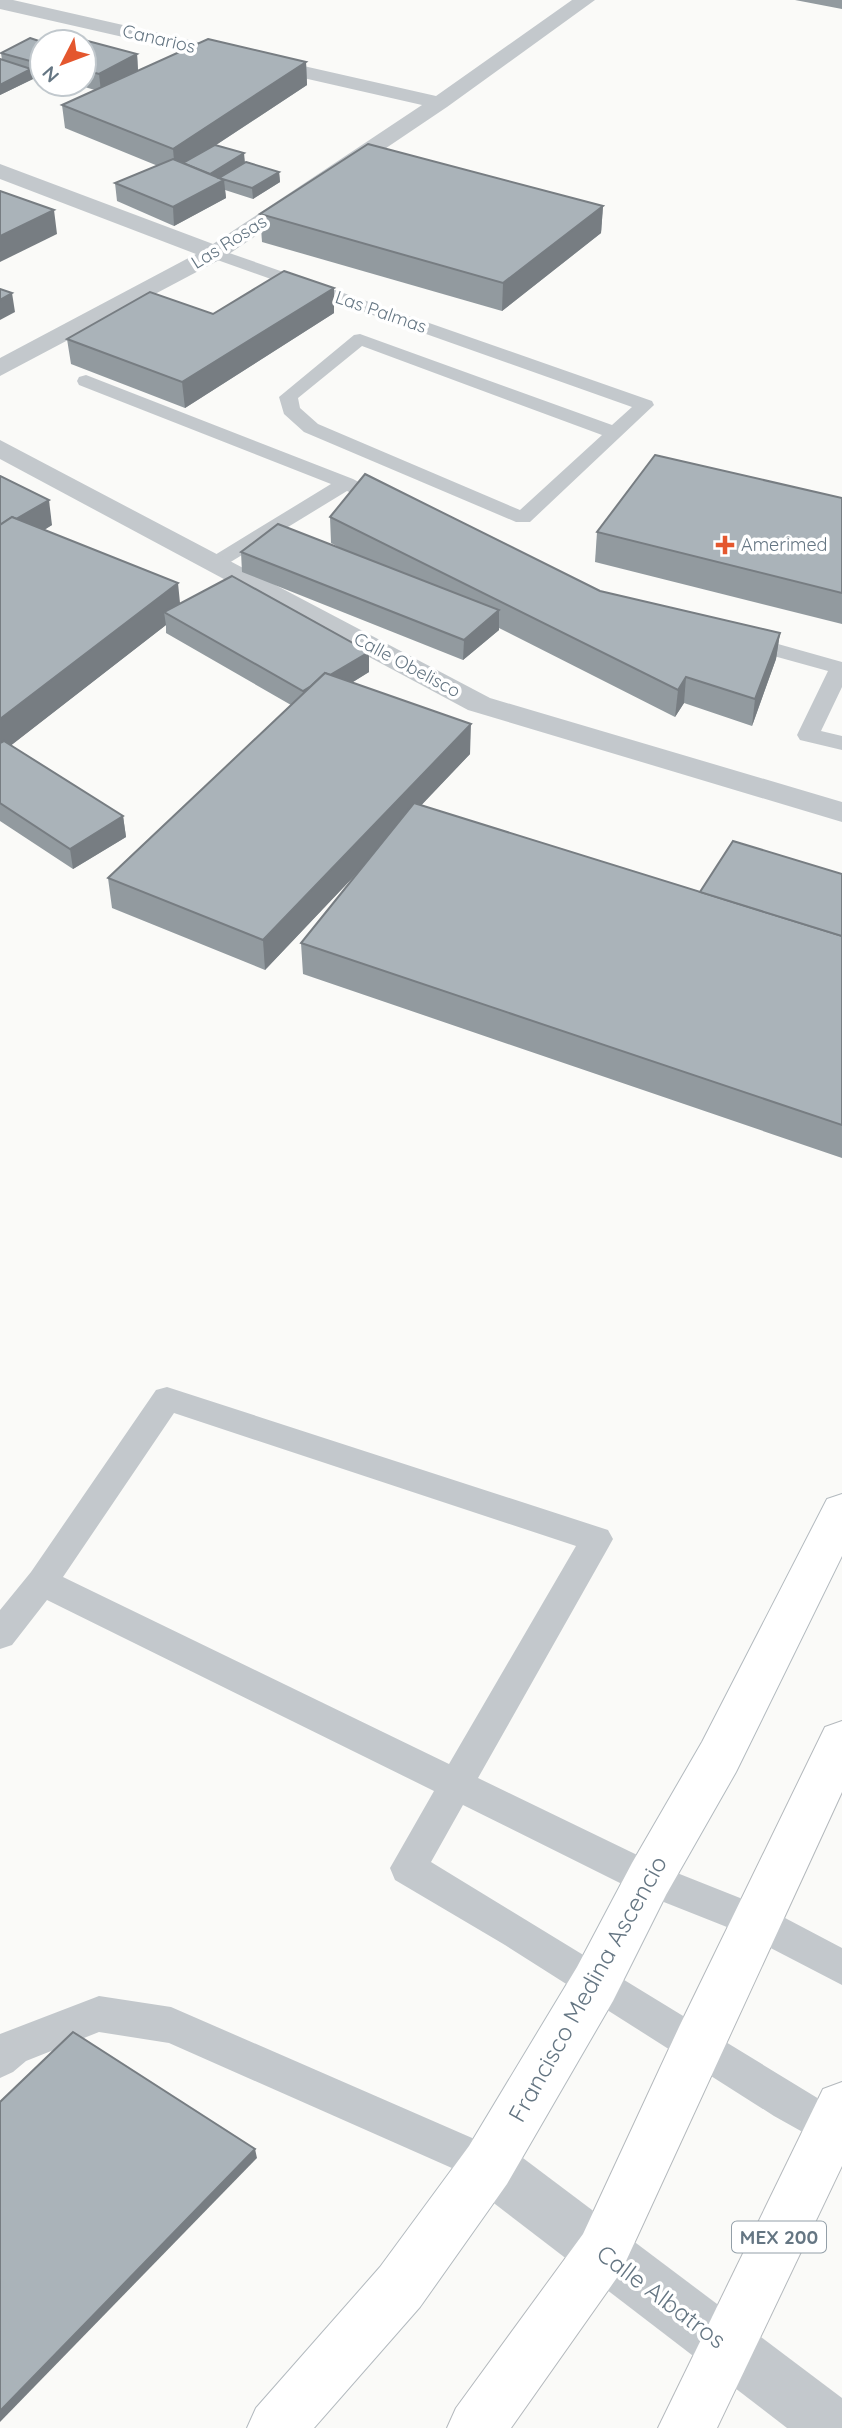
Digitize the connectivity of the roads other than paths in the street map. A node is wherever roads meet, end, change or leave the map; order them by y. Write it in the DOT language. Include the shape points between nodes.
graph roads {
  1 [pos="585,0"];
  2 [pos="0,3"];
  3 [pos="440,103"];
  4 [pos="0,171"];
  5 [pos="215,253"];
  6 [pos="0,368"];
  7 [pos="86,381"];
  8 [pos="615,433"];
  9 [pos="0,448"];
  10 [pos="346,483"];
  11 [pos="408,512"];
  12 [pos="217,562"];
  13 [pos="724,635"];
  14 [pos="842,743"];
  15 [pos="842,812"];
  16 [pos="842,1513"];
  17 [pos="42,1582"];
  18 [pos="0,1635"];
  19 [pos="842,1742"];
  20 [pos="455,1782"];
  21 [pos="649,1879"];
  22 [pos="755,1921"];
  23 [pos="842,1967"];
  24 [pos="595,1984"];
  25 [pos="697,2045"];
  26 [pos="0,2059"];
  27 [pos="838,2124"];
  28 [pos="488,2165"];
  29 [pos="602,2253"];
  30 [pos="727,2346"];
  31 [pos="276,2428"];
  32 [pos="476,2428"];
  33 [pos="687,2428"];
  34 [pos="834,2428"];
  1 -- 3 [label="street, Las Rosas"];
  2 -- 3 [label="street, Canarios"];
  3 -- 5 [label="street, Las Rosas"];
  4 -- 5 [label="street, Las Palmas"];
  5 -- 6 [label="street, Las Rosas"];
  5 -- 8 [label="lane, Las Palmas" via="645,405"];
  7 -- 10 [label="lane"];
  8 -- 8 [label="lane" via="523,518 311,428 291,410 288,397 360,339"];
  9 -- 12 [label="street, Calle Obelisco"];
  10 -- 11 [label="lane"];
  10 -- 12 [label="lane"];
  12 -- 15 [label="street, Calle Obelisco" via="479,704"];
  13 -- 14 [label="lane" via="840,668 808,735"];
  16 -- 21 [label="main road, Francisco Medina Ascencio" via="719,1757"];
  17 -- 18 [label="lane"];
  17 -- 20 [label="lane"];
  17 -- 20 [label="lane" via="167,1399 597,1539"];
  19 -- 22 [label="main road"];
  20 -- 21 [label="lane"];
  20 -- 24 [label="lane" via="408,1868 508,1924"];
  21 -- 22 [label="lane"];
  21 -- 24 [label="main road, Francisco Medina Ascencio"];
  22 -- 23 [label="lane"];
  22 -- 25 [label="main road"];
  24 -- 25 [label="lane"];
  24 -- 28 [label="main road, Francisco Medina Ascencio"];
  25 -- 27 [label="lane"];
  25 -- 29 [label="main road"];
  26 -- 28 [label="lane" via="13,2047 99,2014 171,2025"];
  27 -- 30 [label="main road, MEX 200"];
  28 -- 29 [label="street, Calle Albatros"];
  28 -- 31 [label="main road, Francisco Medina Ascencio" via="400,2287"];
  29 -- 30 [label="street, Calle Albatros"];
  29 -- 32 [label="main road"];
  30 -- 33 [label="main road, MEX 200"];
  30 -- 34 [label="street, Calle Albatros"];
}
